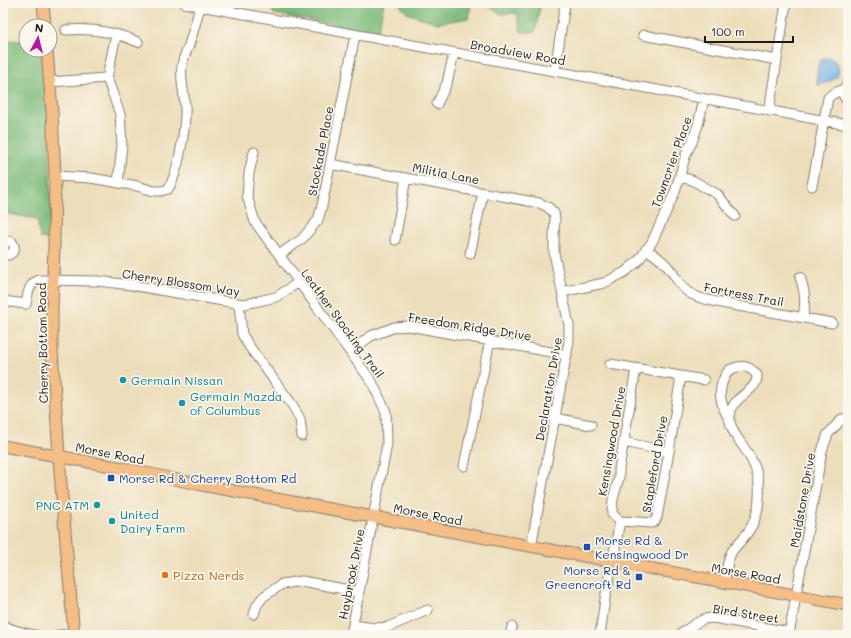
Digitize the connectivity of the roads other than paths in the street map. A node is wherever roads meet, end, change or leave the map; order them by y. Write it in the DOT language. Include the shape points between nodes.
graph roads {
  1 [pos="43,3"];
  2 [pos="184,3"];
  3 [pos="565,3"];
  4 [pos="786,3"];
  5 [pos="200,6"];
  6 [pos="44,18"];
  7 [pos="66,30"];
  8 [pos="355,34"];
  9 [pos="116,35"];
  10 [pos="643,35"];
  11 [pos="138,42"];
  12 [pos="454,53"];
  13 [pos="48,58"];
  14 [pos="777,60"];
  15 [pos="555,71"];
  16 [pos="107,78"];
  17 [pos="49,82"];
  18 [pos="848,83"];
  19 [pos="841,91"];
  20 [pos="704,99"];
  21 [pos="848,103"];
  22 [pos="437,104"];
  23 [pos="769,111"];
  24 [pos="824,121"];
  25 [pos="848,125"];
  26 [pos="254,152"];
  27 [pos="330,164"];
  28 [pos="55,176"];
  29 [pos="680,177"];
  30 [pos="406,178"];
  31 [pos="118,183"];
  32 [pos="812,186"];
  33 [pos="482,193"];
  34 [pos="554,213"];
  35 [pos="734,216"];
  36 [pos="3,240"];
  37 [pos="395,240"];
  38 [pos="646,249"];
  39 [pos="3,254"];
  40 [pos="470,254"];
  41 [pos="279,255"];
  42 [pos="800,277"];
  43 [pos="53,280"];
  44 [pos="299,282"];
  45 [pos="562,292"];
  46 [pos="3,301"];
  47 [pos="239,304"];
  48 [pos="803,317"];
  49 [pos="832,323"];
  50 [pos="490,340"];
  51 [pos="350,351"];
  52 [pos="567,355"];
  53 [pos="610,364"];
  54 [pos="636,369"];
  55 [pos="681,376"];
  56 [pos="704,380"];
  57 [pos="555,418"];
  58 [pos="848,418"];
  59 [pos="730,421"];
  60 [pos="591,425"];
  61 [pos="302,436"];
  62 [pos="624,442"];
  63 [pos="3,446"];
  64 [pos="669,452"];
  65 [pos="59,457"];
  66 [pos="464,466"];
  67 [pos="373,517"];
  68 [pos="620,521"];
  69 [pos="531,546"];
  70 [pos="612,562"];
  71 [pos="724,583"];
  72 [pos="359,592"];
  73 [pos="797,596"];
  74 [pos="848,605"];
  75 [pos="428,610"];
  76 [pos="254,614"];
  77 [pos="3,624"];
  78 [pos="353,625"];
  79 [pos="789,633"];
  80 [pos="74,634"];
  81 [pos="35,635"];
  82 [pos="58,635"];
  83 [pos="351,635"];
  84 [pos="600,635"];
  85 [pos="679,635"];
  1 -- 6 [label="main road"];
  2 -- 5 [label="street, Broadview Road"];
  3 -- 15 [label="street"];
  4 -- 14 [label="street"];
  5 -- 8 [label="street, Broadview Road"];
  5 -- 31 [label="street" via="182,64 184,127 172,183 168,189 161,191"];
  7 -- 9 [label="street" via="87,29"];
  8 -- 12 [label="street, Broadview Road"];
  8 -- 27 [label="street, Stockade Place"];
  9 -- 11 [label="street"];
  9 -- 16 [label="street"];
  10 -- 14 [label="street"];
  12 -- 15 [label="street, Broadview Road"];
  12 -- 22 [label="street" via="447,83"];
  13 -- 17 [label="main road, Cherry Bottom Road"];
  14 -- 23 [label="street"];
  15 -- 20 [label="street, Broadview Road"];
  16 -- 17 [label="street"];
  16 -- 31 [label="street" via="120,114 122,145"];
  17 -- 28 [label="main road, Cherry Bottom Road"];
  18 -- 19 [label="street"];
  19 -- 21 [label="street"];
  19 -- 24 [label="street" via="828,98"];
  20 -- 23 [label="street, Broadview Road"];
  20 -- 29 [label="street, Towncrier Place" via="698,126"];
  23 -- 24 [label="street, Broadview Road"];
  24 -- 25 [label="street, Broadview Road"];
  24 -- 32 [label="street"];
  26 -- 41 [label="street, Leather Stocking Trail" via="247,196 255,222"];
  27 -- 30 [label="street, Militia Lane"];
  27 -- 41 [label="street, Stockade Place" via="318,220 302,238"];
  28 -- 31 [label="street"];
  28 -- 43 [label="main road, Cherry Bottom Road"];
  29 -- 35 [label="street" via="692,180 716,194"];
  29 -- 38 [label="street, Towncrier Place" via="670,205"];
  30 -- 33 [label="street, Militia Lane"];
  30 -- 37 [label="street"];
  33 -- 34 [label="street, Militia Lane" via="539,203"];
  33 -- 40 [label="street"];
  34 -- 45 [label="street, Declaration Drive" via="554,253"];
  36 -- 39 [label="street" via="12,242 15,249 9,255"];
  38 -- 45 [label="street, Towncrier Place" via="626,272 604,283"];
  38 -- 48 [label="street, Fortress Trail" via="665,263 686,292 692,295"];
  41 -- 44 [label="street, Leather Stocking Trail"];
  42 -- 48 [label="street" via="805,294"];
  43 -- 46 [label="street, Cherry Blossom Way" via="40,280 31,285 26,304"];
  43 -- 47 [label="street, Cherry Blossom Way" via="131,284"];
  43 -- 65 [label="main road, Cherry Bottom Road" via="52,350"];
  44 -- 47 [label="street, Cherry Blossom Way" via="276,297"];
  44 -- 51 [label="street, Leather Stocking Trail"];
  45 -- 52 [label="street, Declaration Drive" via="569,325"];
  47 -- 61 [label="street" via="242,334 293,406 300,419"];
  48 -- 49 [label="street, Fortress Trail"];
  50 -- 51 [label="street, Freedom Ridge Drive" via="409,326 395,327 371,336"];
  50 -- 52 [label="street, Freedom Ridge Drive"];
  50 -- 66 [label="street"];
  51 -- 67 [label="street, Leather Stocking Trail" via="372,382 386,412 387,444"];
  52 -- 57 [label="street, Declaration Drive"];
  53 -- 54 [label="street"];
  54 -- 55 [label="street"];
  54 -- 62 [label="street, Kensingwood Drive"];
  55 -- 56 [label="street"];
  55 -- 64 [label="street, Stapleford Drive"];
  57 -- 60 [label="street"];
  57 -- 69 [label="street, Declaration Drive"];
  58 -- 73 [label="street, Maidstone Drive" via="842,419 828,434 822,451"];
  59 -- 59 [label="street" via="734,404 756,383 756,375 749,368 739,366 725,374 720,398"];
  59 -- 71 [label="street" via="755,468 759,503 749,530 729,558"];
  62 -- 64 [label="street"];
  62 -- 68 [label="street, Kensingwood Drive" via="612,514"];
  63 -- 65 [label="main road, Morse Road"];
  64 -- 68 [label="street, Stapleford Drive" via="655,521"];
  65 -- 67 [label="main road, Morse Road"];
  65 -- 80 [label="main road, Cherry Bottom Road"];
  67 -- 69 [label="main road, Morse Road"];
  67 -- 72 [label="street, Haybrook Drive"];
  68 -- 70 [label="street"];
  69 -- 70 [label="main road, Morse Road"];
  70 -- 71 [label="main road, Morse Road"];
  70 -- 84 [label="street"];
  71 -- 73 [label="main road, Morse Road"];
  72 -- 76 [label="street" via="302,581 282,584 263,597"];
  72 -- 78 [label="street, Haybrook Drive"];
  73 -- 74 [label="main road, Morse Road"];
  73 -- 79 [label="street, Maidstone Drive"];
  75 -- 78 [label="street" via="388,627"];
  77 -- 81 [label="street" via="8,628"];
  78 -- 83 [label="street, Haybrook Drive"];
  79 -- 85 [label="street, Bird Street" via="714,618 704,619"];
  80 -- 82 [label="street"];
}
